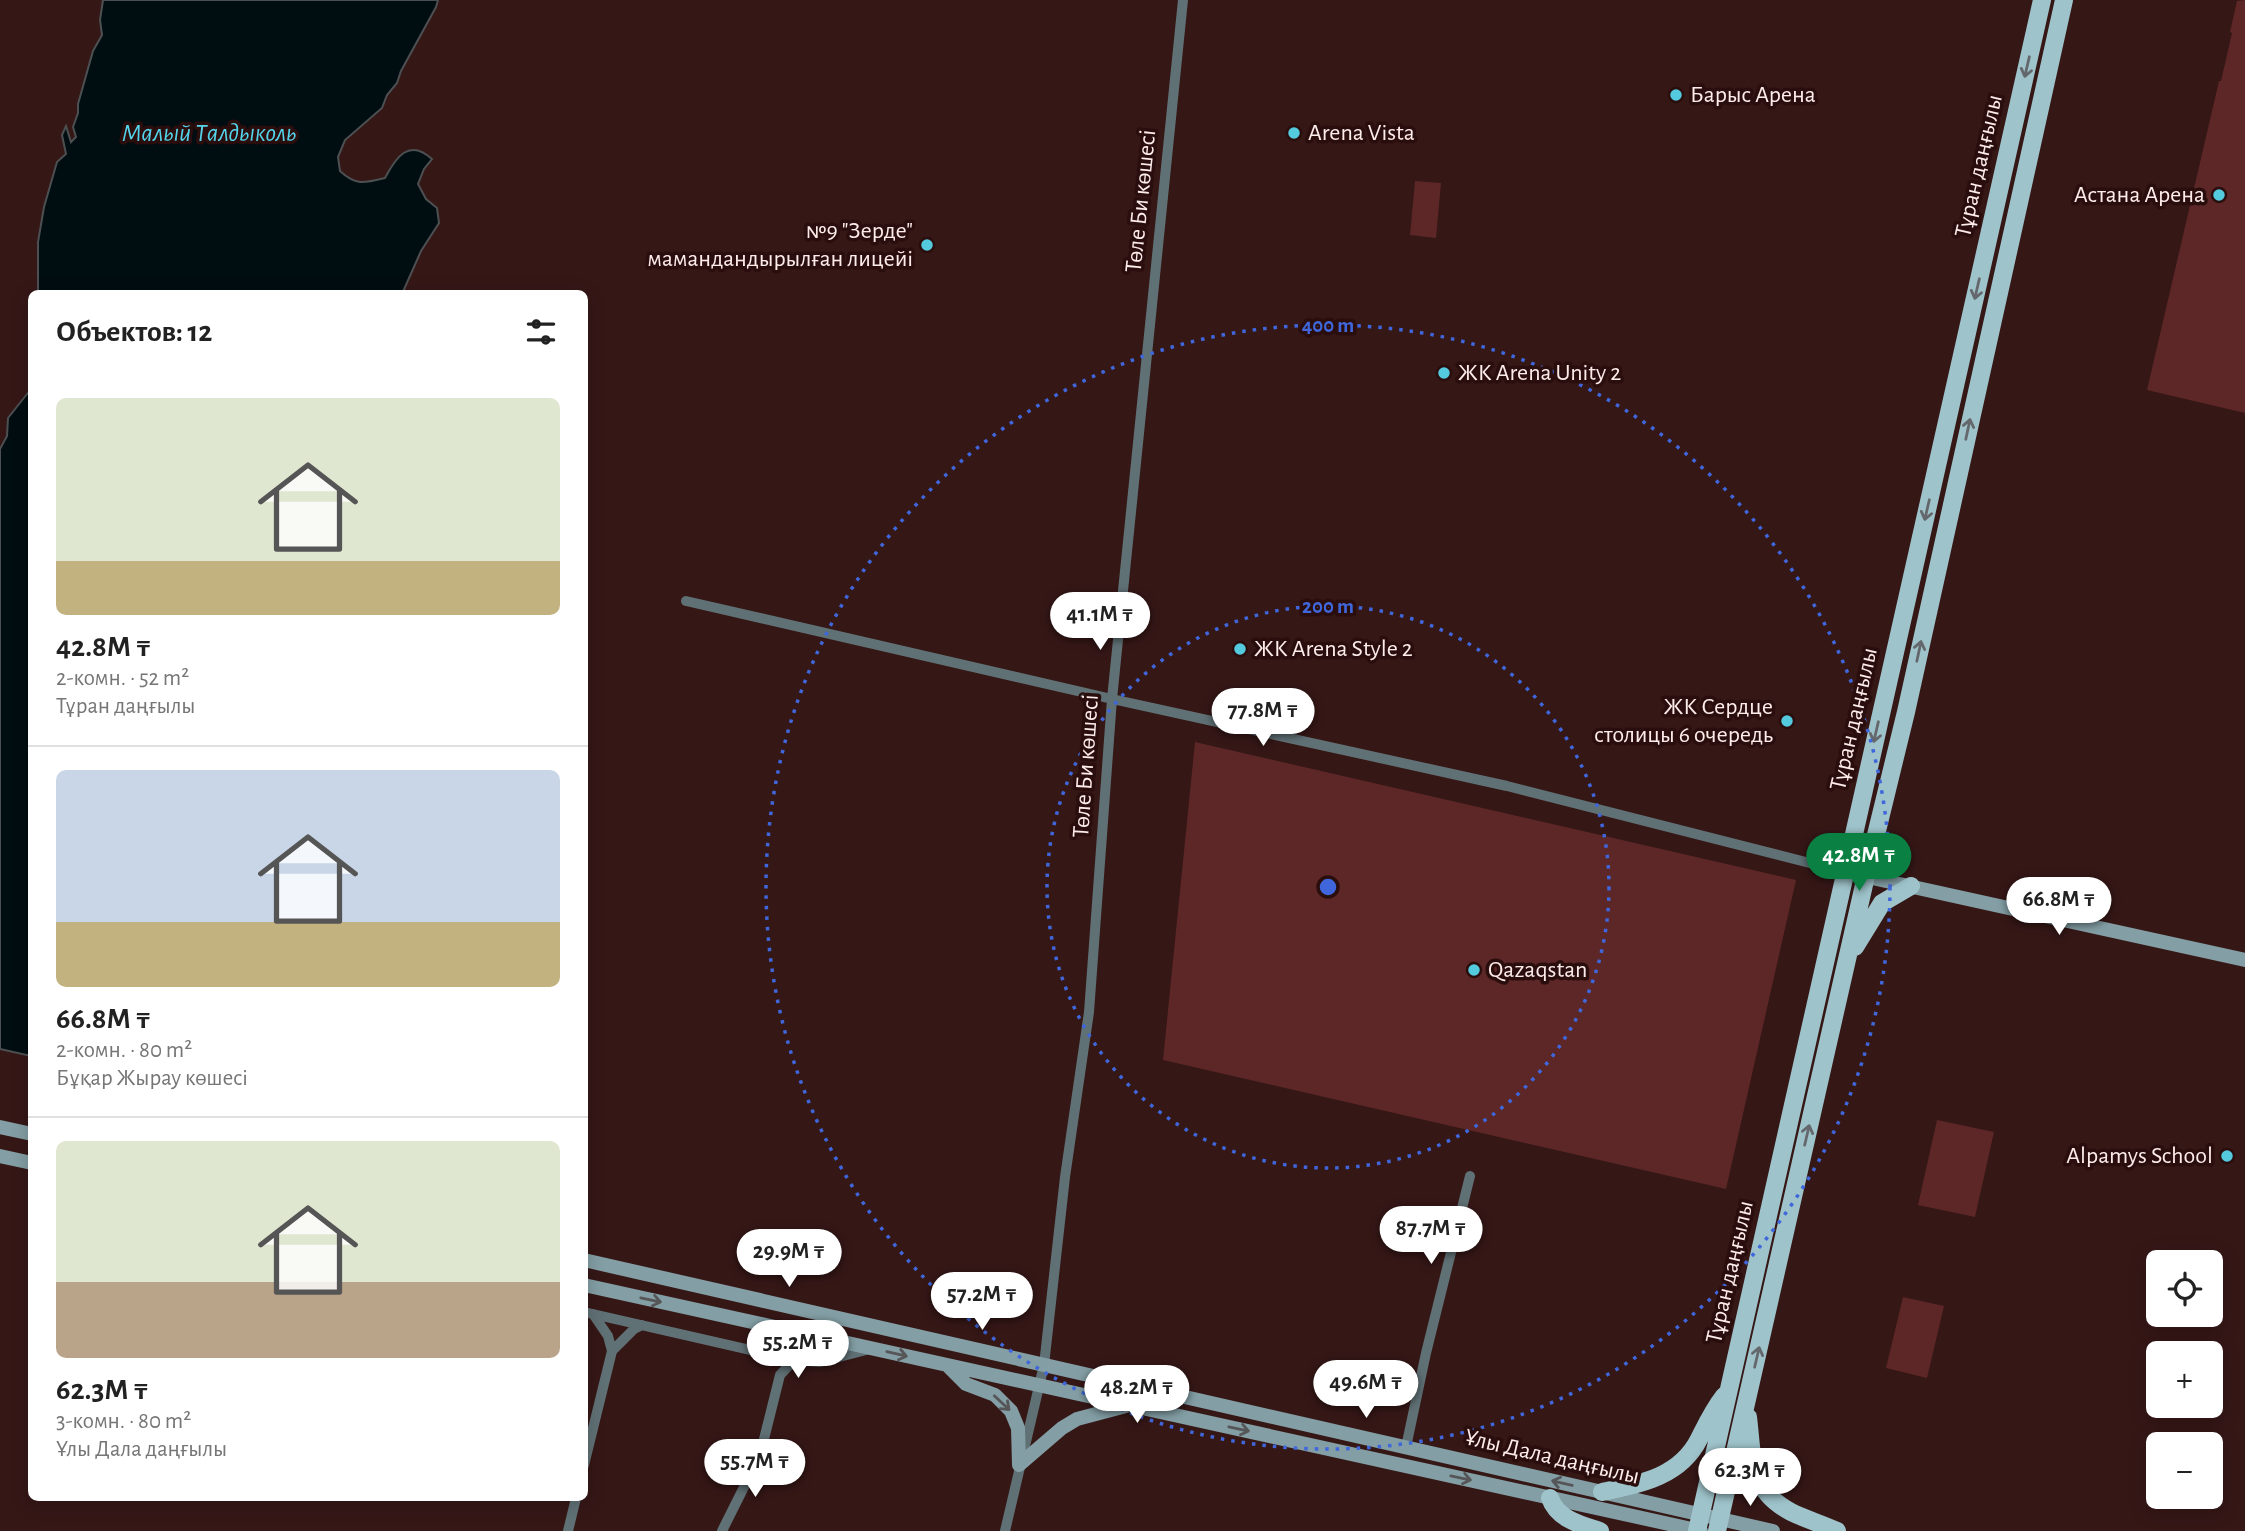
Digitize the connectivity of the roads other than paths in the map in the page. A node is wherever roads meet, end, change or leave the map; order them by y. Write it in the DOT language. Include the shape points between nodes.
graph roads {
  1 [pos="1184,0"];
  2 [pos="2042,0"];
  3 [pos="2064,0"];
  4 [pos="686,601"];
  5 [pos="1112,699"];
  6 [pos="1845,872"];
  7 [pos="1866,876"];
  8 [pos="1912,886"];
  9 [pos="1848,955"];
  10 [pos="2245,960"];
  11 [pos="0,1127"];
  12 [pos="28,1133"];
  13 [pos="0,1156"];
  14 [pos="28,1162"];
  15 [pos="1470,1176"];
  16 [pos="588,1261"];
  17 [pos="588,1286"];
  18 [pos="589,1313"];
  19 [pos="642,1325"];
  20 [pos="872,1348"];
  21 [pos="612,1351"];
  22 [pos="794,1360"];
  23 [pos="1044,1365"];
  24 [pos="948,1366"];
  25 [pos="1039,1385"];
  26 [pos="1728,1390"];
  27 [pos="1129,1405"];
  28 [pos="1746,1405"];
  29 [pos="1406,1447"];
  30 [pos="588,1449"];
  31 [pos="1019,1465"];
  32 [pos="1602,1492"];
  33 [pos="1550,1497"];
  34 [pos="575,1501"];
  35 [pos="1718,1525"];
  36 [pos="1699,1527"];
  37 [pos="568,1531"];
  38 [pos="722,1531"];
  39 [pos="1005,1531"];
  40 [pos="1600,1531"];
  41 [pos="1773,1531"];
  42 [pos="1837,1531"];
  1 -- 5 [label="street, Төле Би көшесі"];
  2 -- 6 [label="main road, Тұран даңғылы, one-way"];
  7 -- 3 [label="main road, Тұран даңғылы, one-way"];
  4 -- 5 [label="street"];
  5 -- 6 [label="street" via="1507,786"];
  5 -- 23 [label="street, Төле Би көшесі" via="1089,1012"];
  6 -- 7 [label="street"];
  6 -- 26 [label="main road, Тұран даңғылы"];
  7 -- 8 [label="street"];
  7 -- 9 [label="main road, Тұран даңғылы"];
  8 -- 9 [label="main road" via="1882,903"];
  8 -- 10 [label="street"];
  28 -- 9 [label="main road, Тұран даңғылы, one-way"];
  11 -- 12 [label="street"];
  13 -- 14 [label="street"];
  15 -- 29 [label="street"];
  16 -- 23 [label="street, Ұлы Дала даңғылы"];
  17 -- 20 [label="street, Ұлы Дала даңғылы, one-way"];
  18 -- 19 [label="street"];
  18 -- 21 [label="street" via="608,1336"];
  19 -- 21 [label="street"];
  19 -- 22 [label="street"];
  20 -- 22 [label="street" via="820,1363"];
  20 -- 24 [label="street, Ұлы Дала даңғылы, one-way"];
  21 -- 30 [label="street"];
  22 -- 38 [label="street" via="780,1376 760,1455"];
  23 -- 25 [label="street, Төле Би көшесі"];
  23 -- 29 [label="street, Ұлы Дала даңғылы"];
  24 -- 25 [label="street, Ұлы Дала даңғылы"];
  24 -- 31 [label="street, one-way" via="966,1384 995,1395 1011,1411 1018,1428"];
  25 -- 27 [label="street, Ұлы Дала даңғылы"];
  25 -- 31 [label="street, Төле Би көшесі"];
  26 -- 32 [label="main road" via="1699,1440 1676,1467 1647,1483"];
  26 -- 36 [label="main road, Тұран даңғылы"];
  27 -- 31 [label="street" via="1077,1419"];
  27 -- 33 [label="street, Ұлы Дала даңғылы, one-way"];
  28 -- 35 [label="main road, Тұран даңғылы"];
  28 -- 42 [label="main road" via="1758,1481 1775,1502"];
  32 -- 29 [label="street, Ұлы Дала даңғылы, one-way"];
  31 -- 39 [label="street, Төле Би көшесі"];
  32 -- 36 [label="street, Ұлы Дала даңғылы"];
  33 -- 36 [label="street, Ұлы Дала даңғылы"];
  33 -- 40 [label="main road" via="1570,1520"];
  34 -- 37 [label="street"];
  35 -- 36 [label="street, Ұлы Дала даңғылы"];
  35 -- 41 [label="street, Ұлы Дала даңғылы"];
}
